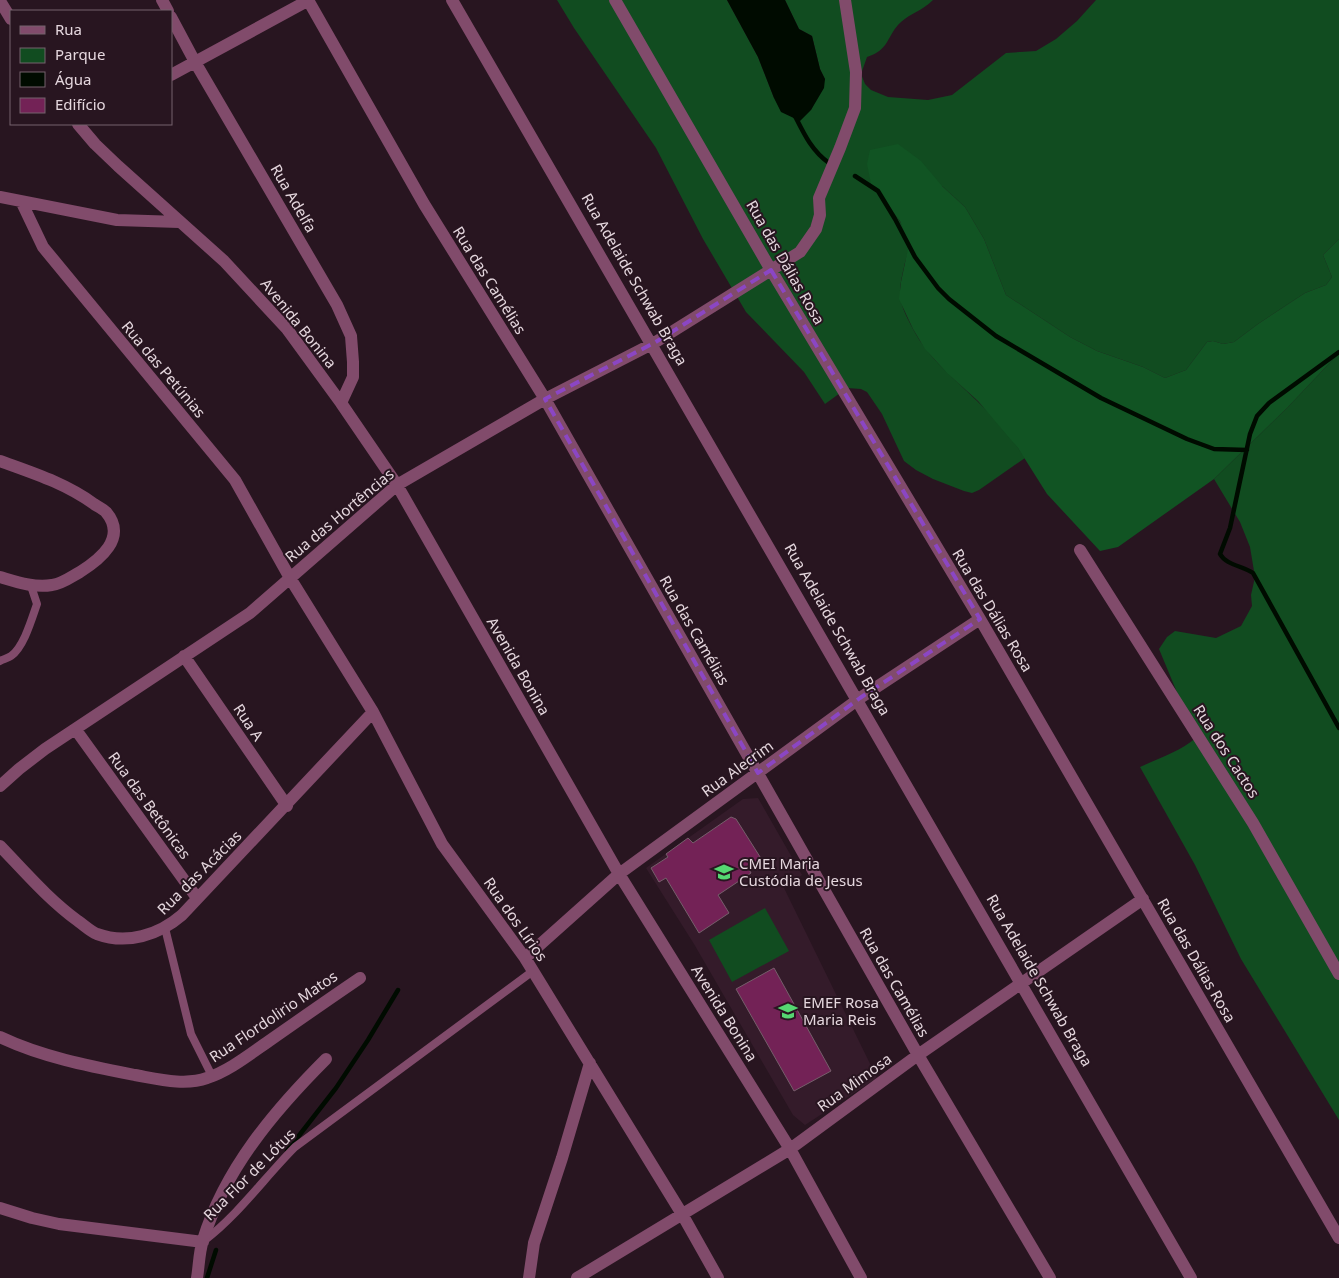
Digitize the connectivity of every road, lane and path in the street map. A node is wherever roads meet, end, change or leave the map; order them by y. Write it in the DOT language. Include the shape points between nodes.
graph roads {
  1 [pos="308,0"];
  2 [pos="452,0"];
  3 [pos="615,0"];
  4 [pos="845,0"];
  5 [pos="0,1"];
  6 [pos="10,17"];
  7 [pos="172,19"];
  8 [pos="195,62"];
  9 [pos="172,74"];
  10 [pos="81,125"];
  11 [pos="0,197"];
  12 [pos="22,203"];
  13 [pos="179,222"];
  14 [pos="771,270"];
  15 [pos="654,343"];
  16 [pos="545,399"];
  17 [pos="341,402"];
  18 [pos="0,451"];
  19 [pos="0,461"];
  20 [pos="12,466"];
  21 [pos="397,485"];
  22 [pos="1080,550"];
  23 [pos="0,577"];
  24 [pos="290,578"];
  25 [pos="31,586"];
  26 [pos="980,619"];
  27 [pos="184,656"];
  28 [pos="0,661"];
  29 [pos="860,698"];
  30 [pos="373,712"];
  31 [pos="76,730"];
  32 [pos="758,773"];
  33 [pos="0,786"];
  34 [pos="286,806"];
  35 [pos="0,846"];
  36 [pos="619,874"];
  37 [pos="197,898"];
  38 [pos="1142,899"];
  39 [pos="165,928"];
  40 [pos="525,958"];
  41 [pos="533,971"];
  42 [pos="1339,974"];
  43 [pos="360,978"];
  44 [pos="1023,983"];
  45 [pos="0,1037"];
  46 [pos="918,1055"];
  47 [pos="326,1059"];
  48 [pos="590,1063"];
  49 [pos="212,1076"];
  50 [pos="790,1149"];
  51 [pos="0,1208"];
  52 [pos="682,1214"];
  53 [pos="1339,1238"];
  54 [pos="203,1242"];
  55 [pos="197,1278"];
  56 [pos="529,1278"];
  57 [pos="577,1278"];
  58 [pos="718,1278"];
  59 [pos="861,1278"];
  60 [pos="1050,1278"];
  61 [pos="1191,1278"];
  1 -- 8 [label="street"];
  1 -- 16 [label="street, Rua das Camélias" via="424,204"];
  2 -- 15 [label="street, Rua Adelaide Schwab Braga"];
  3 -- 14 [label="street, Rua das Dálias Rosa"];
  4 -- 14 [label="street, Rua das Hortências" via="856,72 855,108 819,198 820,215 816,229 800,252"];
  5 -- 6 [label="street"];
  7 -- 8 [label="street, Rua Adelfa"];
  8 -- 9 [label="street"];
  8 -- 17 [label="street, Rua Adelfa" via="332,296 351,336 353,377"];
  10 -- 13 [label="street, Avenida Bonina" via="95,144"];
  11 -- 12 [label="street"];
  12 -- 13 [label="street" via="117,220"];
  12 -- 24 [label="street, Rua das Petúnias" via="43,246 235,480"];
  13 -- 17 [label="street, Avenida Bonina" via="224,261 287,329"];
  14 -- 15 [label="street, Rua das Hortências"];
  14 -- 26 [label="street, Rua das Dálias Rosa"];
  15 -- 16 [label="street, Rua das Hortências"];
  15 -- 29 [label="street, Rua Adelaide Schwab Braga"];
  16 -- 21 [label="street, Rua das Hortências"];
  16 -- 32 [label="street, Rua das Camélias"];
  17 -- 21 [label="street, Avenida Bonina"];
  18 -- 20 [label="street"];
  19 -- 20 [label="street"];
  20 -- 25 [label="street" via="52,480 89,500 106,512 114,536 110,547 65,581"];
  21 -- 24 [label="street, Rua das Hortências"];
  21 -- 36 [label="street, Avenida Bonina"];
  22 -- 42 [label="street, Rua dos Cactos" via="1253,823"];
  23 -- 25 [label="street"];
  24 -- 27 [label="street, Rua das Hortências" via="250,613"];
  24 -- 30 [label="street, Rua dos Lírios"];
  25 -- 28 [label="lane" via="38,604 29,626 19,647"];
  26 -- 29 [label="street, Rua Alecrim"];
  26 -- 38 [label="street, Rua das Dálias Rosa"];
  27 -- 31 [label="street, Rua das Hortências"];
  27 -- 34 [label="street, Rua A"];
  29 -- 32 [label="street, Rua Alecrim"];
  29 -- 44 [label="street, Rua Adelaide Schwab Braga"];
  30 -- 34 [label="street, Rua das Acácias"];
  30 -- 40 [label="street, Rua dos Lírios" via="442,844"];
  31 -- 33 [label="street, Rua das Hortências" via="38,754"];
  31 -- 37 [label="street, Rua das Betônicas"];
  32 -- 36 [label="street, Rua Alecrim"];
  32 -- 46 [label="street, Rua das Camélias"];
  34 -- 37 [label="street, Rua das Acácias"];
  35 -- 39 [label="street, Rua das Acácias" via="59,907 95,933 118,940"];
  36 -- 40 [label="street, Rua Alecrim"];
  36 -- 50 [label="street, Avenida Bonina"];
  37 -- 39 [label="street, Rua das Acácias"];
  38 -- 44 [label="street, Rua Mimosa"];
  38 -- 53 [label="street, Rua das Dálias Rosa"];
  39 -- 49 [label="lane" via="190,1034"];
  40 -- 41 [label="street, Rua dos Lírios"];
  41 -- 48 [label="street, Rua dos Lírios"];
  41 -- 54 [label="lane, Rua Flor de Lótus" via="295,1147 242,1206"];
  43 -- 49 [label="street, Rua Flordolirio Matos" via="253,1052"];
  44 -- 46 [label="street, Rua Mimosa"];
  44 -- 61 [label="street, Rua Adelaide Schwab Braga"];
  45 -- 49 [label="street, Rua Flordolirio Matos" via="16,1045 91,1067 165,1080 188,1081"];
  46 -- 50 [label="street, Rua Mimosa"];
  46 -- 60 [label="street, Rua das Camélias"];
  47 -- 54 [label="street" via="294,1092 245,1155 223,1190"];
  48 -- 52 [label="street, Rua dos Lírios"];
  48 -- 56 [label="street" via="534,1242"];
  50 -- 52 [label="street, Rua Mimosa"];
  50 -- 59 [label="street, Avenida Bonina"];
  51 -- 54 [label="street, Rua Flor de Lótus" via="59,1224"];
  52 -- 57 [label="street, Rua Mimosa"];
  52 -- 58 [label="street, Rua dos Lírios"];
  54 -- 55 [label="street"];
}
